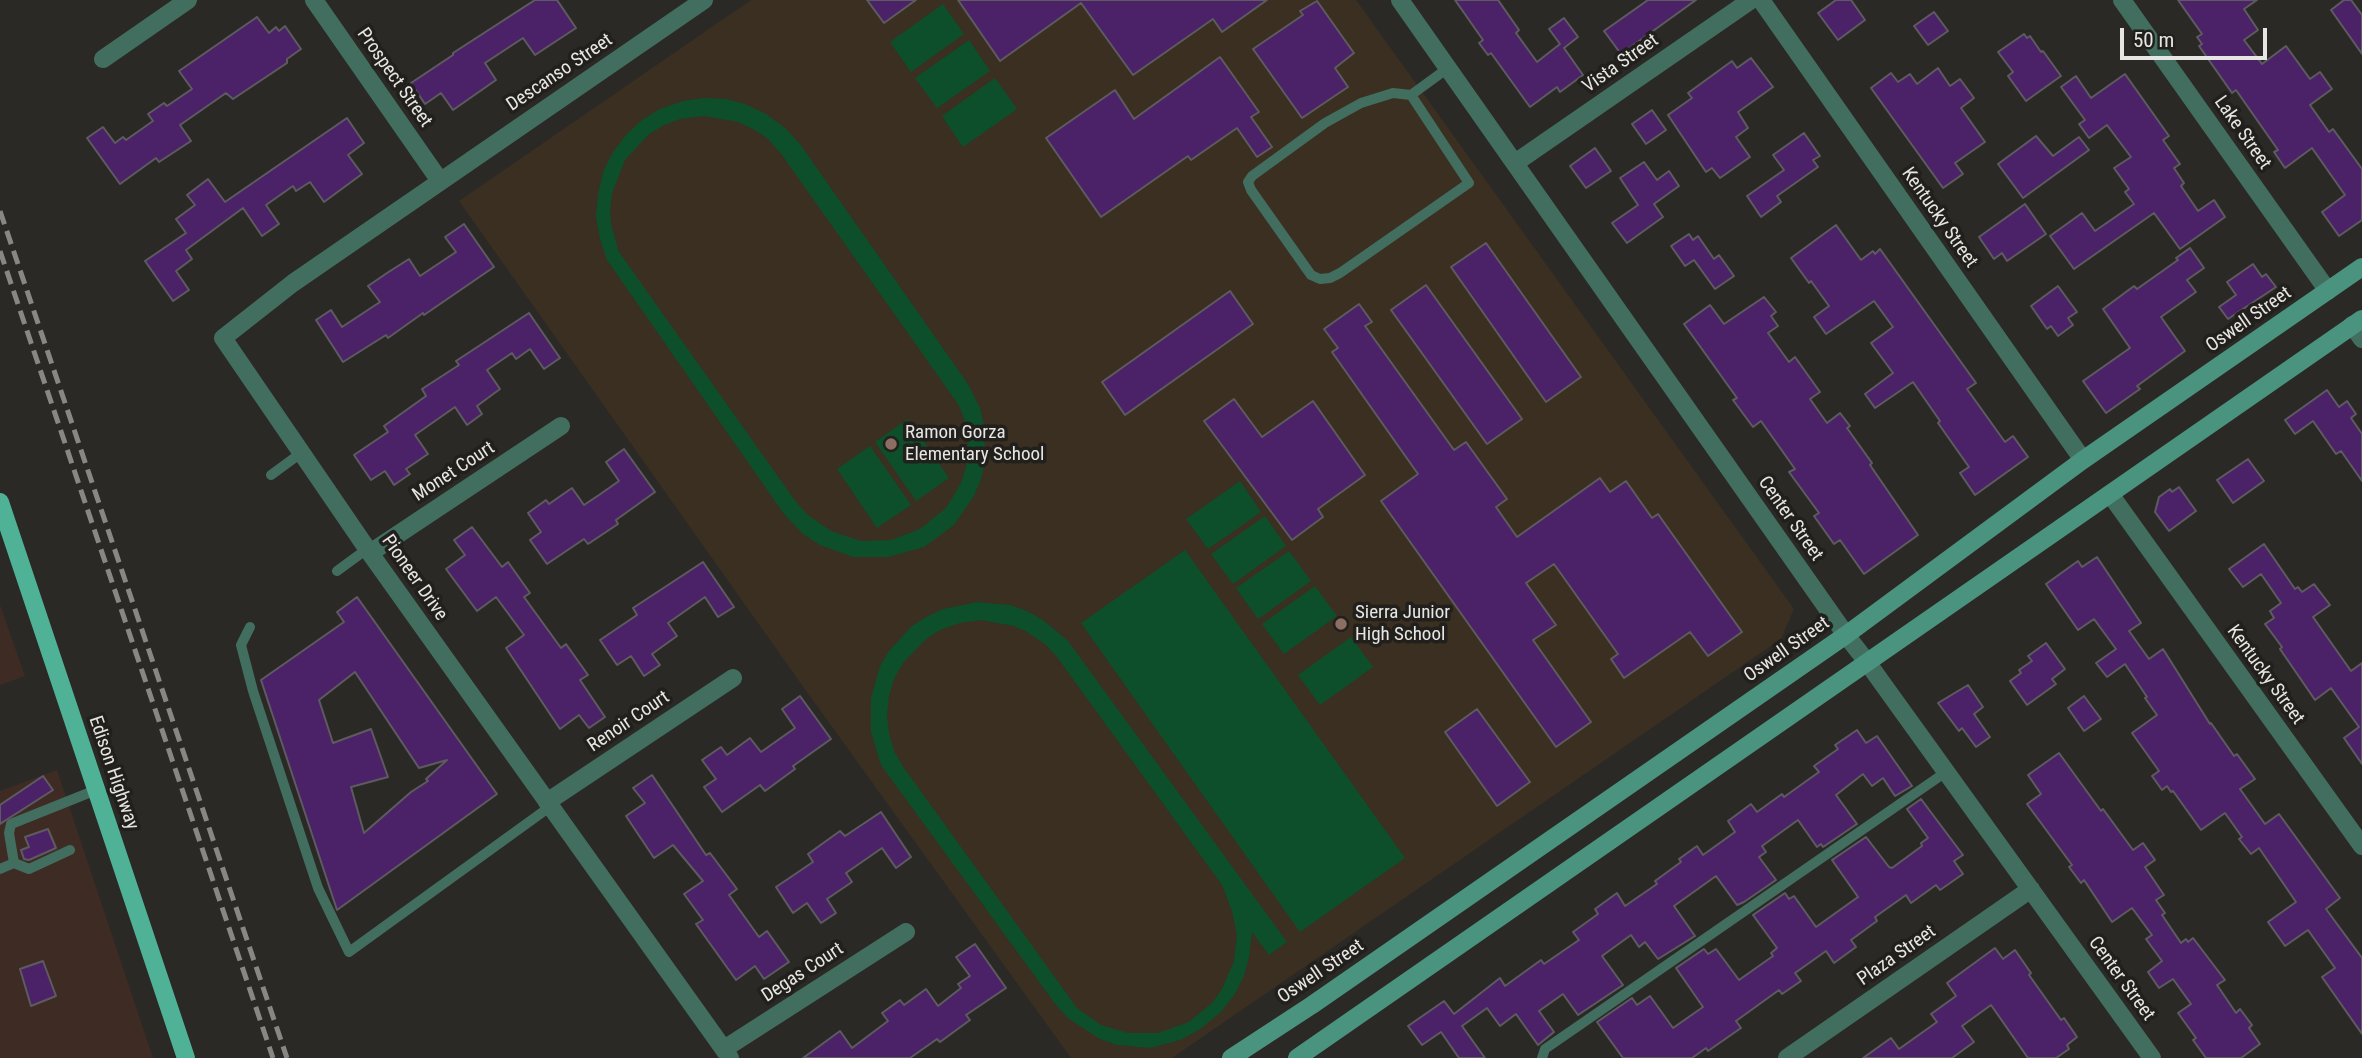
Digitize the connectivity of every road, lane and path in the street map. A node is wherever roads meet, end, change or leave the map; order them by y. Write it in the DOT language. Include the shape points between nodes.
graph roads {
  1 [pos="188,0"];
  2 [pos="314,0"];
  3 [pos="704,0"];
  4 [pos="1400,0"];
  5 [pos="1751,0"];
  6 [pos="1761,0"];
  7 [pos="2122,0"];
  8 [pos="103,59"];
  9 [pos="1448,68"];
  10 [pos="1411,95"];
  11 [pos="1515,163"];
  12 [pos="440,181"];
  13 [pos="2362,267"];
  14 [pos="2328,291"];
  15 [pos="2359,328"];
  16 [pos="561,426"];
  17 [pos="301,453"];
  18 [pos="2083,460"];
  19 [pos="271,475"];
  20 [pos="2110,494"];
  21 [pos="0,502"];
  22 [pos="368,551"];
  23 [pos="337,571"];
  24 [pos="250,627"];
  25 [pos="1846,635"];
  26 [pos="1867,662"];
  27 [pos="733,678"];
  28 [pos="1946,772"];
  29 [pos="96,790"];
  30 [pos="549,804"];
  31 [pos="2362,846"];
  32 [pos="70,850"];
  33 [pos="14,863"];
  34 [pos="0,869"];
  35 [pos="2031,889"];
  36 [pos="906,932"];
  37 [pos="727,1054"];
  38 [pos="186,1058"];
  39 [pos="1231,1058"];
  40 [pos="1297,1058"];
  41 [pos="1542,1058"];
  42 [pos="1787,1058"];
  43 [pos="2151,1058"];
  1 -- 8 [label="street"];
  2 -- 12 [label="street, Prospect Street"];
  3 -- 12 [label="street, Descanso Street"];
  4 -- 9 [label="street, Center Street"];
  5 -- 11 [label="street, Vista Street"];
  6 -- 18 [label="street, Kentucky Street"];
  7 -- 14 [label="street, Lake Street"];
  9 -- 10 [label="lane"];
  9 -- 11 [label="street, Center Street"];
  10 -- 10 [label="lane" via="1469,183 1330,278 1311,275 1248,182 1325,123 1361,103 1393,93"];
  11 -- 25 [label="street, Center Street"];
  12 -- 17 [label="street, Pioneer Drive" via="293,283 223,338"];
  13 -- 14 [label="main road, Oswell Street"];
  14 -- 18 [label="main road, Oswell Street"];
  15 -- 20 [label="main road"];
  16 -- 22 [label="street, Monet Court"];
  17 -- 19 [label="lane"];
  17 -- 22 [label="street, Pioneer Drive"];
  18 -- 25 [label="main road, Oswell Street"];
  20 -- 26 [label="main road"];
  20 -- 31 [label="street, Kentucky Street"];
  21 -- 29 [label="main road, Edison Highway"];
  22 -- 23 [label="lane"];
  22 -- 30 [label="street, Pioneer Drive"];
  24 -- 30 [label="lane" via="241,645 253,691 318,888 349,952"];
  25 -- 26 [label="street, Center Street"];
  25 -- 39 [label="main road, Oswell Street"];
  26 -- 28 [label="street, Center Street"];
  26 -- 40 [label="main road"];
  27 -- 30 [label="street, Renoir Court"];
  28 -- 35 [label="street, Center Street"];
  28 -- 41 [label="lane" via="1545,1049"];
  29 -- 33 [label="lane" via="11,824"];
  29 -- 38 [label="main road, Edison Highway"];
  30 -- 37 [label="street, Pioneer Drive"];
  32 -- 33 [label="lane" via="29,869"];
  33 -- 34 [label="lane"];
  35 -- 42 [label="street, Plaza Street"];
  35 -- 43 [label="street, Center Street"];
  36 -- 37 [label="street, Degas Court"];
}
